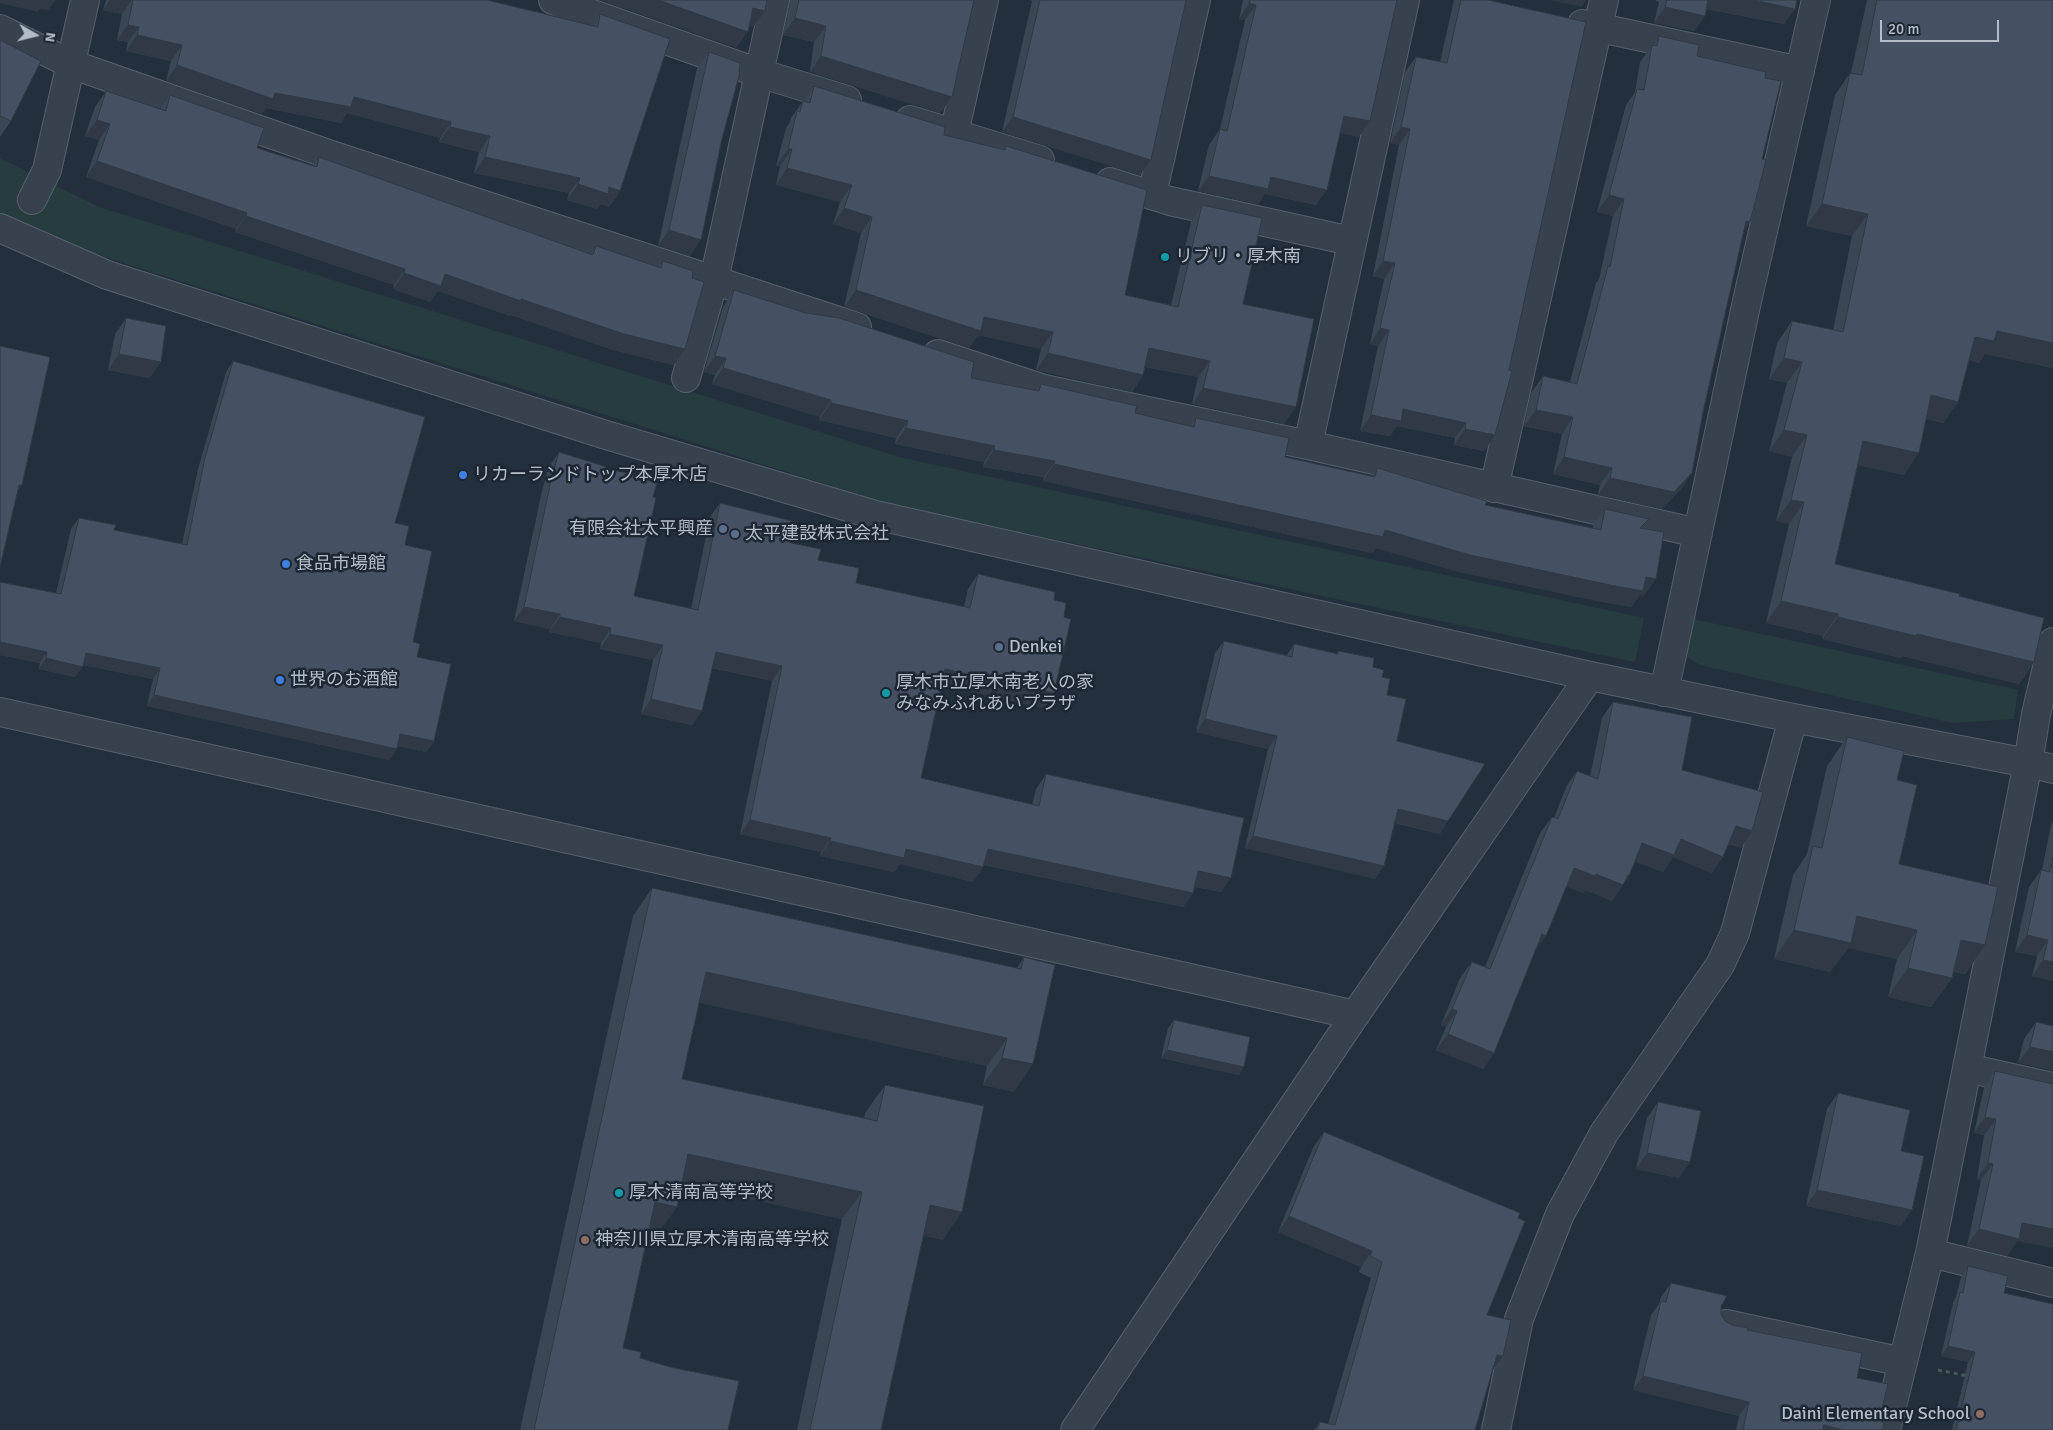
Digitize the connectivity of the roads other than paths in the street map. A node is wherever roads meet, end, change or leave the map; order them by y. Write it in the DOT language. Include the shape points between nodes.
graph roads {
  1 [pos="85,0"];
  2 [pos="554,0"];
  3 [pos="775,0"];
  4 [pos="984,0"];
  5 [pos="1196,0"];
  6 [pos="1405,0"];
  7 [pos="1604,0"];
  8 [pos="1816,0"];
  9 [pos="1561,19"];
  10 [pos="1598,28"];
  11 [pos="0,29"];
  12 [pos="71,64"];
  13 [pos="1800,71"];
  14 [pos="759,73"];
  15 [pos="954,134"];
  16 [pos="1152,195"];
  17 [pos="32,200"];
  18 [pos="0,228"];
  19 [pos="1351,241"];
  20 [pos="714,280"];
  21 [pos="883,336"];
  22 [pos="912,346"];
  23 [pos="686,378"];
  24 [pos="1308,445"];
  25 [pos="1494,488"];
  26 [pos="1698,533"];
  27 [pos="2053,642"];
  28 [pos="1590,676"];
  29 [pos="1664,692"];
  30 [pos="0,712"];
  31 [pos="1792,718"];
  32 [pos="2041,766"];
  33 [pos="1355,1014"];
  34 [pos="1967,1068"];
  35 [pos="2053,1087"];
  36 [pos="1930,1253"];
  37 [pos="2053,1283"];
  38 [pos="1726,1324"];
  39 [pos="1903,1362"];
  40 [pos="1075,1430"];
  41 [pos="1496,1430"];
  42 [pos="1886,1430"];
  1 -- 12 [label="street"];
  2 -- 14 [label="street"];
  3 -- 14 [label="street"];
  4 -- 15 [label="street"];
  5 -- 16 [label="street"];
  6 -- 19 [label="street"];
  7 -- 10 [label="street"];
  8 -- 13 [label="street"];
  9 -- 10 [label="street"];
  10 -- 13 [label="street"];
  10 -- 25 [label="street"];
  11 -- 12 [label="street"];
  12 -- 17 [label="street" via="47,170"];
  12 -- 20 [label="street" via="340,158"];
  13 -- 26 [label="street"];
  14 -- 15 [label="street"];
  14 -- 20 [label="street"];
  15 -- 16 [label="street"];
  16 -- 19 [label="street"];
  18 -- 28 [label="street" via="106,275 597,432 875,515"];
  19 -- 24 [label="street"];
  20 -- 21 [label="street"];
  20 -- 23 [label="street"];
  22 -- 24 [label="street" via="1044,389"];
  24 -- 25 [label="street"];
  25 -- 26 [label="street"];
  26 -- 29 [label="street"];
  27 -- 32 [label="street" via="2036,714"];
  28 -- 29 [label="street"];
  28 -- 33 [label="street"];
  29 -- 31 [label="street"];
  30 -- 33 [label="street"];
  31 -- 32 [label="street"];
  31 -- 41 [label="street" via="1735,933 1720,966 1604,1133 1560,1214 1519,1319"];
  32 -- 34 [label="street"];
  33 -- 40 [label="street"];
  34 -- 35 [label="street"];
  34 -- 36 [label="street"];
  36 -- 37 [label="street"];
  36 -- 39 [label="street"];
  38 -- 39 [label="street"];
  39 -- 42 [label="street"];
}
